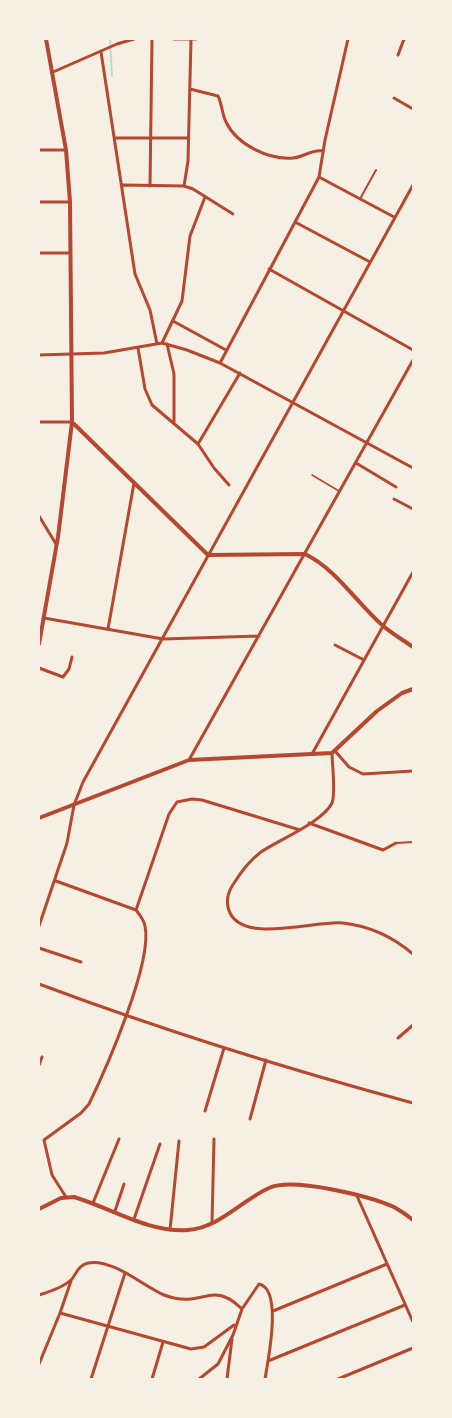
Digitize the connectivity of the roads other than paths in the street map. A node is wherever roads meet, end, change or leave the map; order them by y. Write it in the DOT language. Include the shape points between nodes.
graph roads {
  1 [pos="46,39"];
  2 [pos="134,39"];
  3 [pos="152,39"];
  4 [pos="174,39"];
  5 [pos="191,39"];
  6 [pos="196,39"];
  7 [pos="348,39"];
  8 [pos="404,39"];
  9 [pos="101,52"];
  10 [pos="398,55"];
  11 [pos="52,72"];
  12 [pos="190,89"];
  13 [pos="394,98"];
  14 [pos="413,109"];
  15 [pos="151,137"];
  16 [pos="115,138"];
  17 [pos="188,138"];
  18 [pos="39,150"];
  19 [pos="66,150"];
  20 [pos="323,151"];
  21 [pos="376,170"];
  22 [pos="319,177"];
  23 [pos="122,185"];
  24 [pos="413,185"];
  25 [pos="150,186"];
  26 [pos="184,186"];
  27 [pos="205,197"];
  28 [pos="360,199"];
  29 [pos="39,202"];
  30 [pos="70,202"];
  31 [pos="233,214"];
  32 [pos="394,217"];
  33 [pos="295,222"];
  34 [pos="39,253"];
  35 [pos="71,253"];
  36 [pos="370,262"];
  37 [pos="269,269"];
  38 [pos="343,312"];
  39 [pos="173,321"];
  40 [pos="162,343"];
  41 [pos="157,344"];
  42 [pos="167,344"];
  43 [pos="138,348"];
  44 [pos="226,350"];
  45 [pos="413,350"];
  46 [pos="72,354"];
  47 [pos="39,355"];
  48 [pos="413,360"];
  49 [pos="220,363"];
  50 [pos="240,373"];
  51 [pos="293,403"];
  52 [pos="39,422"];
  53 [pos="72,422"];
  54 [pos="174,423"];
  55 [pos="367,443"];
  56 [pos="198,444"];
  57 [pos="356,463"];
  58 [pos="413,468"];
  59 [pos="312,475"];
  60 [pos="134,483"];
  61 [pos="229,485"];
  62 [pos="396,487"];
  63 [pos="340,491"];
  64 [pos="394,499"];
  65 [pos="413,509"];
  66 [pos="39,516"];
  67 [pos="57,546"];
  68 [pos="304,554"];
  69 [pos="208,555"];
  70 [pos="413,572"];
  71 [pos="45,618"];
  72 [pos="382,626"];
  73 [pos="108,629"];
  74 [pos="259,636"];
  75 [pos="163,639"];
  76 [pos="39,644"];
  77 [pos="335,645"];
  78 [pos="413,647"];
  79 [pos="72,657"];
  80 [pos="364,660"];
  81 [pos="39,668"];
  82 [pos="413,689"];
  83 [pos="333,752"];
  84 [pos="312,754"];
  85 [pos="189,760"];
  86 [pos="413,771"];
  87 [pos="74,805"];
  88 [pos="39,818"];
  89 [pos="309,823"];
  90 [pos="300,830"];
  91 [pos="413,842"];
  92 [pos="396,843"];
  93 [pos="55,881"];
  94 [pos="136,910"];
  95 [pos="39,926"];
  96 [pos="39,948"];
  97 [pos="413,954"];
  98 [pos="81,963"];
  99 [pos="39,984"];
  100 [pos="126,1016"];
  101 [pos="413,1025"];
  102 [pos="398,1038"];
  103 [pos="224,1048"];
  104 [pos="42,1057"];
  105 [pos="266,1060"];
  106 [pos="39,1065"];
  107 [pos="413,1103"];
  108 [pos="205,1111"];
  109 [pos="250,1119"];
  110 [pos="39,1134"];
  111 [pos="119,1139"];
  112 [pos="214,1139"];
  113 [pos="44,1140"];
  114 [pos="179,1141"];
  115 [pos="160,1144"];
  116 [pos="124,1184"];
  117 [pos="357,1196"];
  118 [pos="66,1197"];
  119 [pos="93,1203"];
  120 [pos="39,1209"];
  121 [pos="115,1211"];
  122 [pos="134,1219"];
  123 [pos="413,1220"];
  124 [pos="212,1223"];
  125 [pos="170,1230"];
  126 [pos="387,1264"];
  127 [pos="125,1273"];
  128 [pos="71,1280"];
  129 [pos="39,1295"];
  130 [pos="405,1305"];
  131 [pos="242,1309"];
  132 [pos="273,1311"];
  133 [pos="60,1313"];
  134 [pos="413,1322"];
  135 [pos="236,1324"];
  136 [pos="107,1326"];
  137 [pos="233,1335"];
  138 [pos="163,1342"];
  139 [pos="413,1348"];
  140 [pos="268,1361"];
  141 [pos="39,1364"];
  142 [pos="92,1379"];
  143 [pos="152,1379"];
  144 [pos="199,1379"];
  145 [pos="227,1379"];
  146 [pos="265,1379"];
  147 [pos="338,1379"];
  1 -- 11 [label="street"];
  2 -- 9 [label="street"];
  3 -- 15 [label="street"];
  4 -- 5 [label="street"];
  5 -- 6 [label="street"];
  5 -- 12 [label="street"];
  7 -- 20 [label="street"];
  8 -- 10 [label="street"];
  9 -- 11 [label="street"];
  9 -- 16 [label="street"];
  11 -- 19 [label="street"];
  12 -- 17 [label="street"];
  12 -- 20 [label="street" via="218,96 231,131 257,151 289,159"];
  13 -- 14 [label="street"];
  15 -- 16 [label="street"];
  15 -- 17 [label="street"];
  15 -- 25 [label="street"];
  16 -- 23 [label="street"];
  17 -- 26 [label="street"];
  18 -- 19 [label="street"];
  19 -- 30 [label="street"];
  20 -- 22 [label="street"];
  21 -- 28 [label="street"];
  22 -- 28 [label="street"];
  22 -- 33 [label="street"];
  23 -- 25 [label="street"];
  23 -- 41 [label="street" via="135,274 150,310"];
  24 -- 32 [label="street"];
  25 -- 26 [label="street"];
  26 -- 27 [label="street"];
  27 -- 31 [label="street"];
  27 -- 39 [label="street" via="190,237 182,301"];
  28 -- 32 [label="street"];
  29 -- 30 [label="street"];
  30 -- 35 [label="street"];
  32 -- 36 [label="street"];
  33 -- 36 [label="street"];
  33 -- 37 [label="street"];
  34 -- 35 [label="street"];
  35 -- 46 [label="street"];
  36 -- 38 [label="street"];
  37 -- 38 [label="street"];
  37 -- 44 [label="street"];
  38 -- 45 [label="street"];
  38 -- 51 [label="street"];
  39 -- 40 [label="street"];
  39 -- 44 [label="street"];
  40 -- 41 [label="street"];
  40 -- 42 [label="street"];
  41 -- 43 [label="street"];
  42 -- 49 [label="street"];
  42 -- 54 [label="street" via="174,374"];
  43 -- 46 [label="street"];
  43 -- 54 [label="street" via="152,405"];
  44 -- 49 [label="street"];
  46 -- 47 [label="street"];
  46 -- 53 [label="street"];
  48 -- 55 [label="street"];
  49 -- 50 [label="street"];
  50 -- 51 [label="street"];
  50 -- 56 [label="street"];
  51 -- 55 [label="street"];
  51 -- 69 [label="street"];
  52 -- 53 [label="street"];
  53 -- 60 [label="street"];
  53 -- 67 [label="street"];
  54 -- 56 [label="street"];
  55 -- 57 [label="street"];
  55 -- 58 [label="street"];
  56 -- 61 [label="street"];
  57 -- 62 [label="street"];
  57 -- 63 [label="street"];
  59 -- 63 [label="lane"];
  60 -- 69 [label="street"];
  60 -- 73 [label="street"];
  63 -- 68 [label="street"];
  64 -- 65 [label="street"];
  66 -- 67 [label="street"];
  67 -- 71 [label="street"];
  68 -- 69 [label="street"];
  68 -- 72 [label="street" via="331,573"];
  68 -- 74 [label="street"];
  69 -- 75 [label="street"];
  70 -- 72 [label="street"];
  71 -- 73 [label="street"];
  71 -- 76 [label="street"];
  72 -- 78 [label="street"];
  72 -- 80 [label="street"];
  73 -- 75 [label="street"];
  74 -- 75 [label="street"];
  74 -- 85 [label="street"];
  75 -- 87 [label="street" via="82,782"];
  77 -- 80 [label="street"];
  79 -- 81 [label="street" via="63,677"];
  80 -- 84 [label="street"];
  82 -- 83 [label="street" via="377,711"];
  83 -- 84 [label="street"];
  83 -- 86 [label="street" via="363,774"];
  83 -- 89 [label="street" via="332,802"];
  84 -- 85 [label="street"];
  85 -- 87 [label="street"];
  87 -- 88 [label="street"];
  87 -- 93 [label="street" via="68,843"];
  89 -- 90 [label="street"];
  89 -- 92 [label="street" via="384,850"];
  90 -- 94 [label="street" via="202,800 177,802 169,814"];
  90 -- 97 [label="street" via="261,852 239,875 227,897 230,914 255,927 351,924 379,932"];
  91 -- 92 [label="street"];
  93 -- 94 [label="street"];
  93 -- 95 [label="street"];
  94 -- 100 [label="street" via="146,927 146,941"];
  96 -- 98 [label="street"];
  99 -- 100 [label="street"];
  100 -- 103 [label="street"];
  100 -- 113 [label="street" via="89,1104"];
  101 -- 102 [label="street"];
  103 -- 105 [label="street"];
  103 -- 108 [label="street"];
  104 -- 106 [label="street"];
  105 -- 107 [label="street"];
  105 -- 109 [label="street"];
  110 -- 113 [label="street"];
  111 -- 119 [label="street"];
  112 -- 124 [label="street"];
  113 -- 118 [label="street" via="52,1175"];
  114 -- 125 [label="street"];
  115 -- 122 [label="street"];
  116 -- 121 [label="street"];
  117 -- 123 [label="street" via="393,1207"];
  117 -- 124 [label="street" via="319,1187 279,1185"];
  117 -- 126 [label="street"];
  118 -- 119 [label="street"];
  118 -- 120 [label="street"];
  119 -- 121 [label="street"];
  121 -- 122 [label="street"];
  122 -- 125 [label="street"];
  124 -- 125 [label="street" via="190,1230"];
  126 -- 130 [label="street"];
  126 -- 132 [label="street"];
  127 -- 128 [label="street" via="101,1264 86,1264"];
  127 -- 131 [label="street" via="174,1298 219,1295"];
  127 -- 136 [label="street"];
  128 -- 129 [label="street"];
  128 -- 133 [label="street"];
  130 -- 134 [label="street"];
  130 -- 140 [label="street"];
  131 -- 132 [label="street" via="256,1285 262,1284 267,1287"];
  131 -- 135 [label="street"];
  132 -- 140 [label="street"];
  133 -- 136 [label="street"];
  133 -- 141 [label="street"];
  135 -- 137 [label="street"];
  135 -- 138 [label="street" via="198,1349"];
  136 -- 138 [label="street"];
  136 -- 142 [label="street"];
  137 -- 144 [label="street" via="218,1364"];
  137 -- 145 [label="street"];
  138 -- 143 [label="street"];
  139 -- 147 [label="street"];
  140 -- 146 [label="street"];
}
